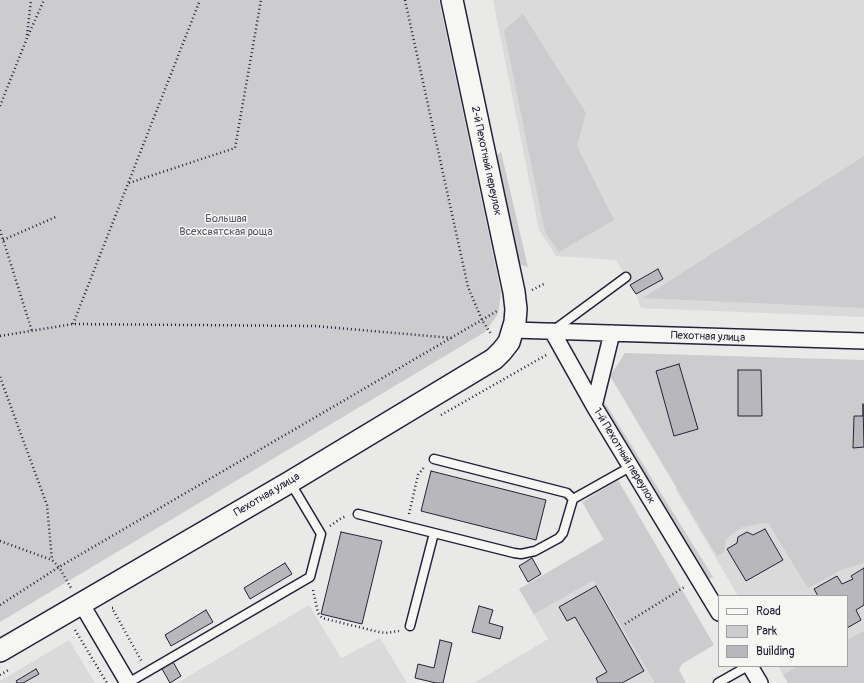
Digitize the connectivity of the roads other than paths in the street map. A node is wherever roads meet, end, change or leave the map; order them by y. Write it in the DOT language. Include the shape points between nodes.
graph roads {
  1 [pos="452,0"];
  2 [pos="626,277"];
  3 [pos="514,326"];
  4 [pos="552,331"];
  5 [pos="612,333"];
  6 [pos="864,341"];
  7 [pos="594,406"];
  8 [pos="434,459"];
  9 [pos="630,467"];
  10 [pos="290,482"];
  11 [pos="573,499"];
  12 [pos="358,514"];
  13 [pos="434,533"];
  14 [pos="81,604"];
  15 [pos="718,611"];
  16 [pos="410,626"];
  17 [pos="0,651"];
  18 [pos="747,667"];
  19 [pos="750,667"];
  20 [pos="128,683"];
  21 [pos="718,683"];
  22 [pos="760,683"];
  1 -- 3 [label="street, 2-й Пехотный переулок" via="514,292"];
  2 -- 4 [label="lane"];
  3 -- 4 [label="street"];
  3 -- 10 [label="street, Пехотная улица" via="509,342 494,359"];
  4 -- 5 [label="street, Пехотная улица"];
  4 -- 7 [label="street, 1-й Пехотный переулок"];
  5 -- 6 [label="street, Пехотная улица"];
  5 -- 7 [label="street"];
  7 -- 9 [label="street, 1-й Пехотный переулок"];
  8 -- 11 [label="lane" via="562,491"];
  9 -- 11 [label="lane"];
  9 -- 15 [label="street, 1-й Пехотный переулок"];
  10 -- 14 [label="street, Пехотная улица"];
  10 -- 20 [label="lane" via="321,534 310,577"];
  11 -- 13 [label="lane" via="563,533 554,541 528,553 514,553"];
  12 -- 13 [label="lane"];
  13 -- 16 [label="lane"];
  14 -- 17 [label="street, Пехотная улица"];
  14 -- 20 [label="street"];
  18 -- 21 [label="lane"];
  19 -- 22 [label="street"];
}
